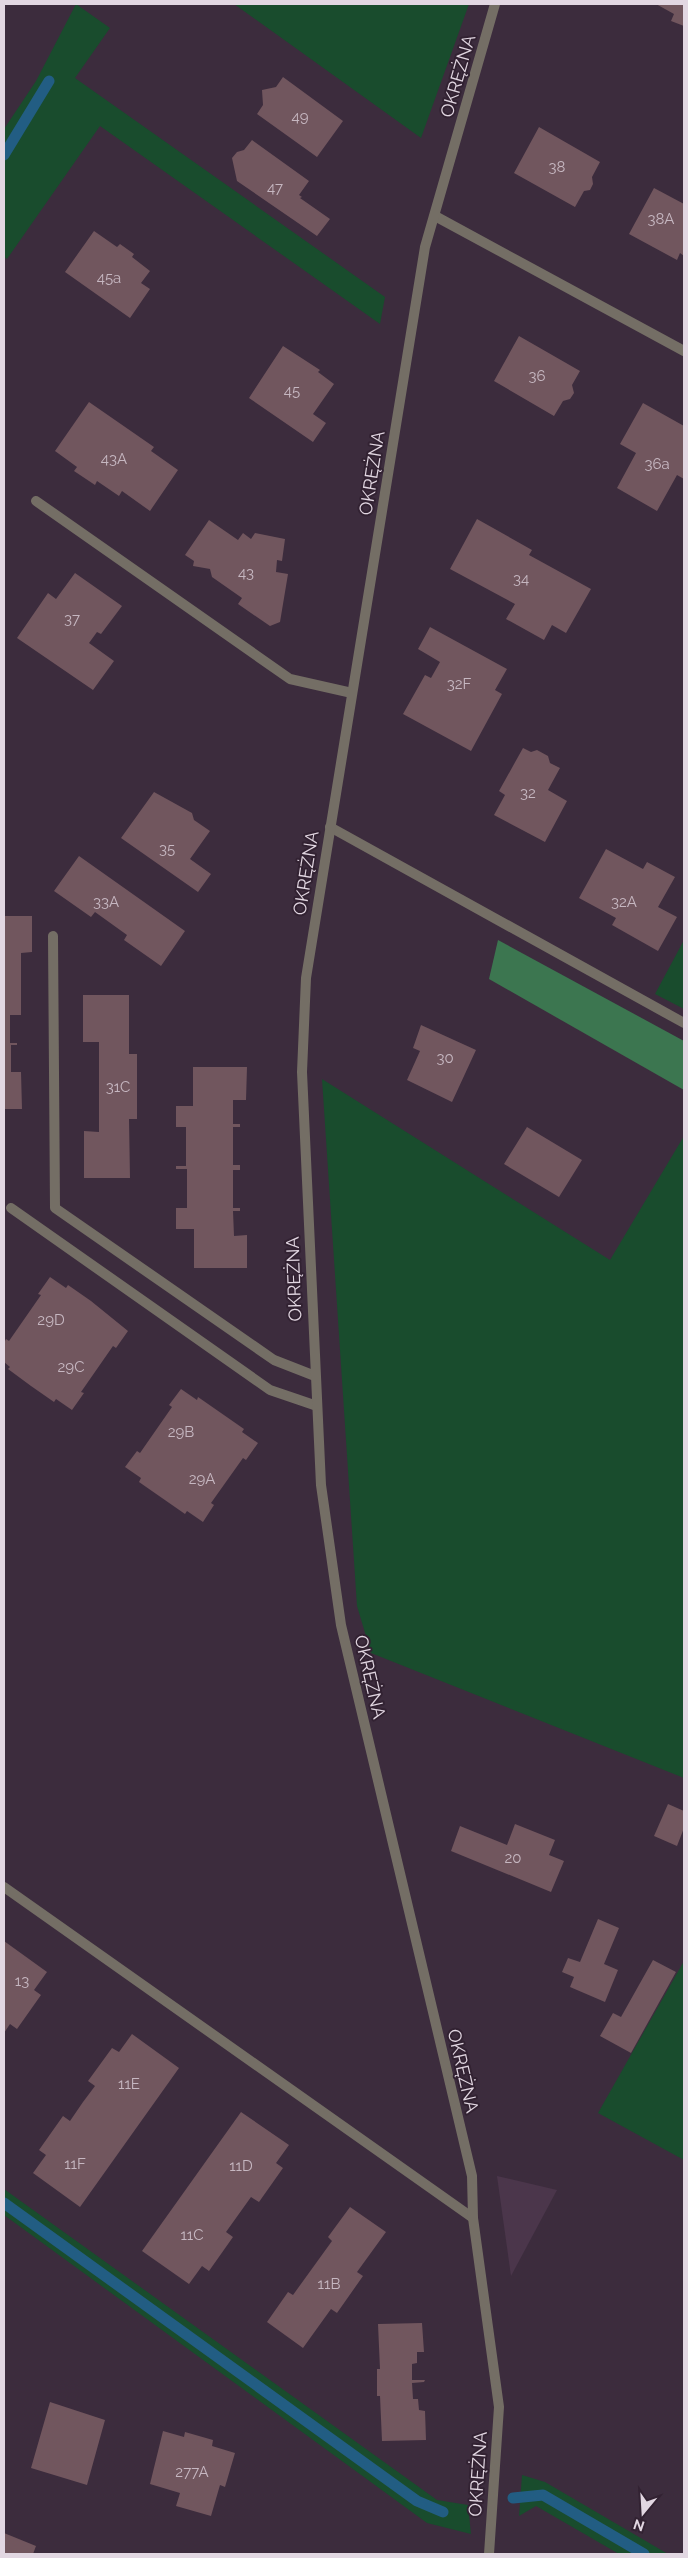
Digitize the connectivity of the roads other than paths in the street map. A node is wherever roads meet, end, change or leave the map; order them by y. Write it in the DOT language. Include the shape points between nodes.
graph roads {
  1 [pos="495,4"];
  2 [pos="435,216"];
  3 [pos="684,351"];
  4 [pos="36,501"];
  5 [pos="352,693"];
  6 [pos="330,827"];
  7 [pos="53,936"];
  8 [pos="684,1023"];
  9 [pos="11,1208"];
  10 [pos="315,1376"];
  11 [pos="317,1406"];
  12 [pos="4,1886"];
  13 [pos="473,2218"];
  14 [pos="489,2554"];
  1 -- 2 [label="street, OKRĘŻNA"];
  2 -- 3 [label="street"];
  2 -- 5 [label="street, OKRĘŻNA" via="425,247"];
  4 -- 5 [label="street" via="290,678"];
  5 -- 6 [label="street, OKRĘŻNA"];
  6 -- 8 [label="street"];
  6 -- 10 [label="street, OKRĘŻNA" via="306,978 302,1072"];
  7 -- 10 [label="street" via="55,1208 274,1360"];
  9 -- 11 [label="street" via="270,1390"];
  10 -- 11 [label="street, OKRĘŻNA"];
  11 -- 13 [label="street, OKRĘŻNA" via="321,1485 341,1625 472,2176"];
  12 -- 13 [label="street"];
  13 -- 14 [label="street, OKRĘŻNA" via="499,2407"];
}
